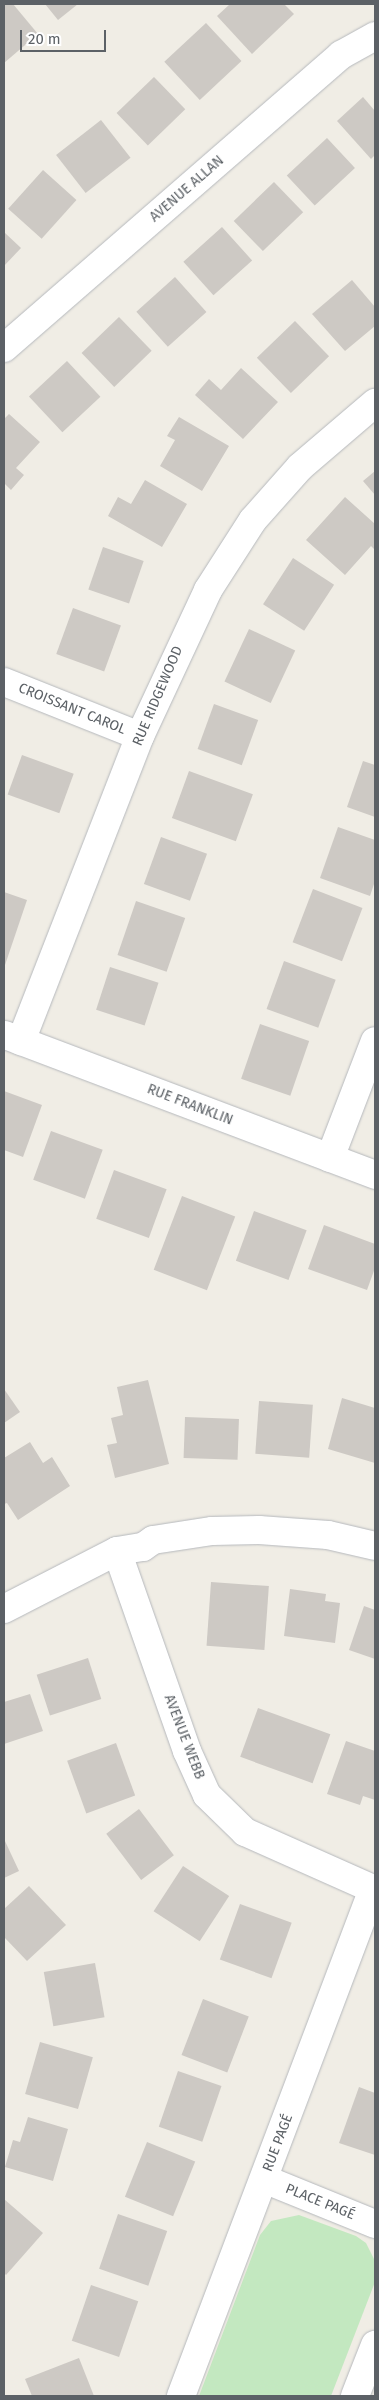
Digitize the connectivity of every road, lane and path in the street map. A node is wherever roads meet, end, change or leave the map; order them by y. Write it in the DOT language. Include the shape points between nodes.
graph roads {
  1 [pos="375,36"];
  2 [pos="4,348"];
  3 [pos="375,402"];
  4 [pos="4,682"];
  5 [pos="140,736"];
  6 [pos="12,1037"];
  7 [pos="375,1041"];
  8 [pos="330,1158"];
  9 [pos="375,1176"];
  10 [pos="375,1546"];
  11 [pos="117,1551"];
  12 [pos="4,1609"];
  13 [pos="374,1889"];
  14 [pos="264,2179"];
  15 [pos="375,2224"];
  16 [pos="375,2345"];
  17 [pos="181,2396"];
  18 [pos="355,2396"];
  1 -- 2 [label="street, AVENUE ALLAN" via="342,55"];
  3 -- 5 [label="street, RUE RIDGEWOOD" via="300,467 254,520 208,590"];
  4 -- 5 [label="street, CROISSANT CAROL"];
  5 -- 6 [label="street, RUE RIDGEWOOD"];
  6 -- 8 [label="street, RUE FRANKLIN"];
  7 -- 8 [label="street"];
  8 -- 9 [label="street, RUE FRANKLIN"];
  10 -- 11 [label="street" via="328,1535 222,1530 153,1540 143,1547"];
  11 -- 12 [label="street"];
  11 -- 13 [label="street, AVENUE WEBB" via="187,1751 207,1795 245,1832"];
  13 -- 14 [label="street, RUE PAGÉ"];
  14 -- 15 [label="street, PLACE PAGÉ"];
  14 -- 17 [label="street, RUE PAGÉ"];
  16 -- 18 [label="street"];
}
